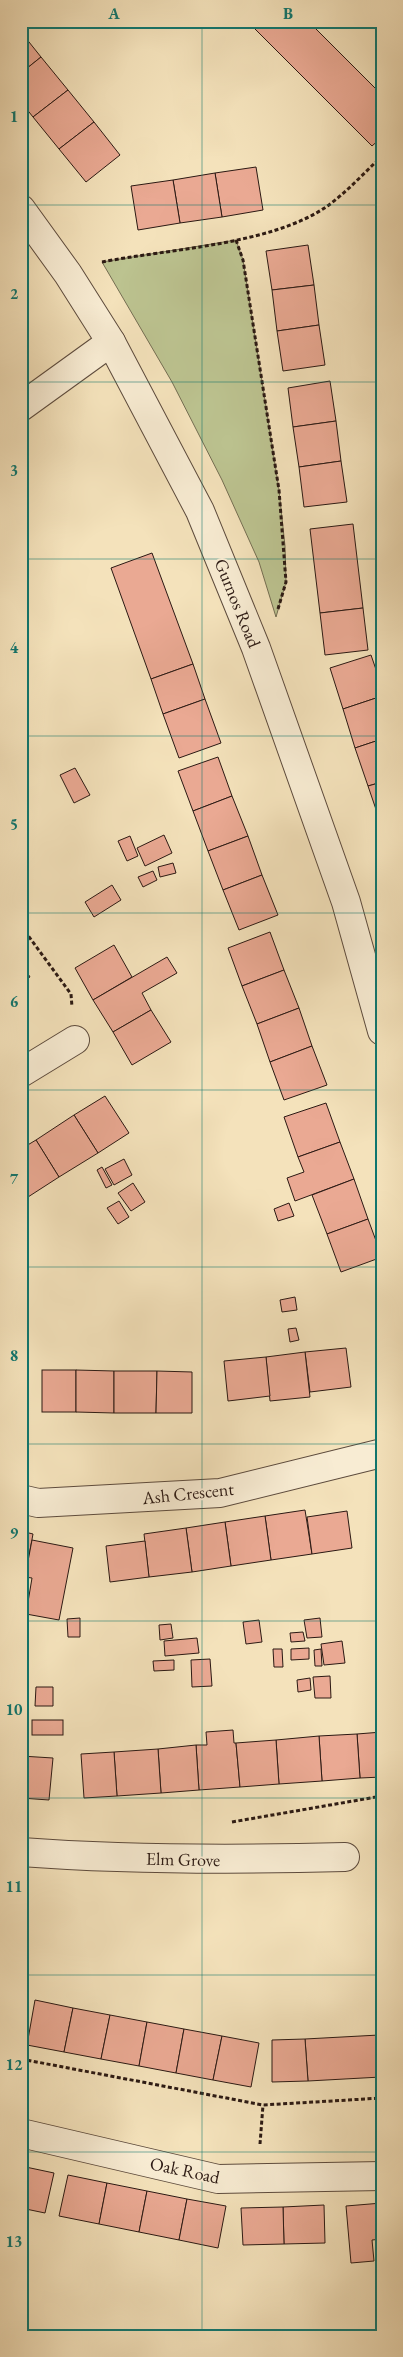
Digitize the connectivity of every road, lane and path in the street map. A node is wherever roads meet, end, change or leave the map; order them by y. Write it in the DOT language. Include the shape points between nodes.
graph roads {
  1 [pos="382,156"];
  2 [pos="21,209"];
  3 [pos="236,240"];
  4 [pos="68,274"];
  5 [pos="111,342"];
  6 [pos="21,407"];
  7 [pos="256,648"];
  8 [pos="21,926"];
  9 [pos="382,1031"];
  10 [pos="75,1040"];
  11 [pos="21,1073"];
  12 [pos="382,1452"];
  13 [pos="21,1499"];
  14 [pos="382,1796"];
  15 [pos="21,1852"];
  16 [pos="344,1857"];
  17 [pos="218,1860"];
  18 [pos="21,2059"];
  19 [pos="382,2098"];
  20 [pos="21,2132"];
  21 [pos="382,2176"];
  1 -- 3 [label="path" via="326,207 291,226"];
  2 -- 4 [label="street, Gurnos Road"];
  3 -- 4 [label="path" via="102,262"];
  3 -- 7 [label="path" via="243,260 285,546 286,582 276,617"];
  4 -- 5 [label="street, Gurnos Road"];
  5 -- 6 [label="street"];
  5 -- 7 [label="street, Gurnos Road" via="200,511"];
  7 -- 9 [label="street, Gurnos Road" via="346,902"];
  8 -- 10 [label="path" via="71,994"];
  10 -- 11 [label="street"];
  12 -- 13 [label="street, Ash Crescent" via="220,1493 38,1503"];
  14 -- 17 [label="path" via="220,1823"];
  15 -- 17 [label="street, Elm Grove"];
  16 -- 17 [label="street, Elm Grove"];
  18 -- 19 [label="path" via="263,2105"];
  20 -- 21 [label="street, Oak Road" via="218,2179"];
}
